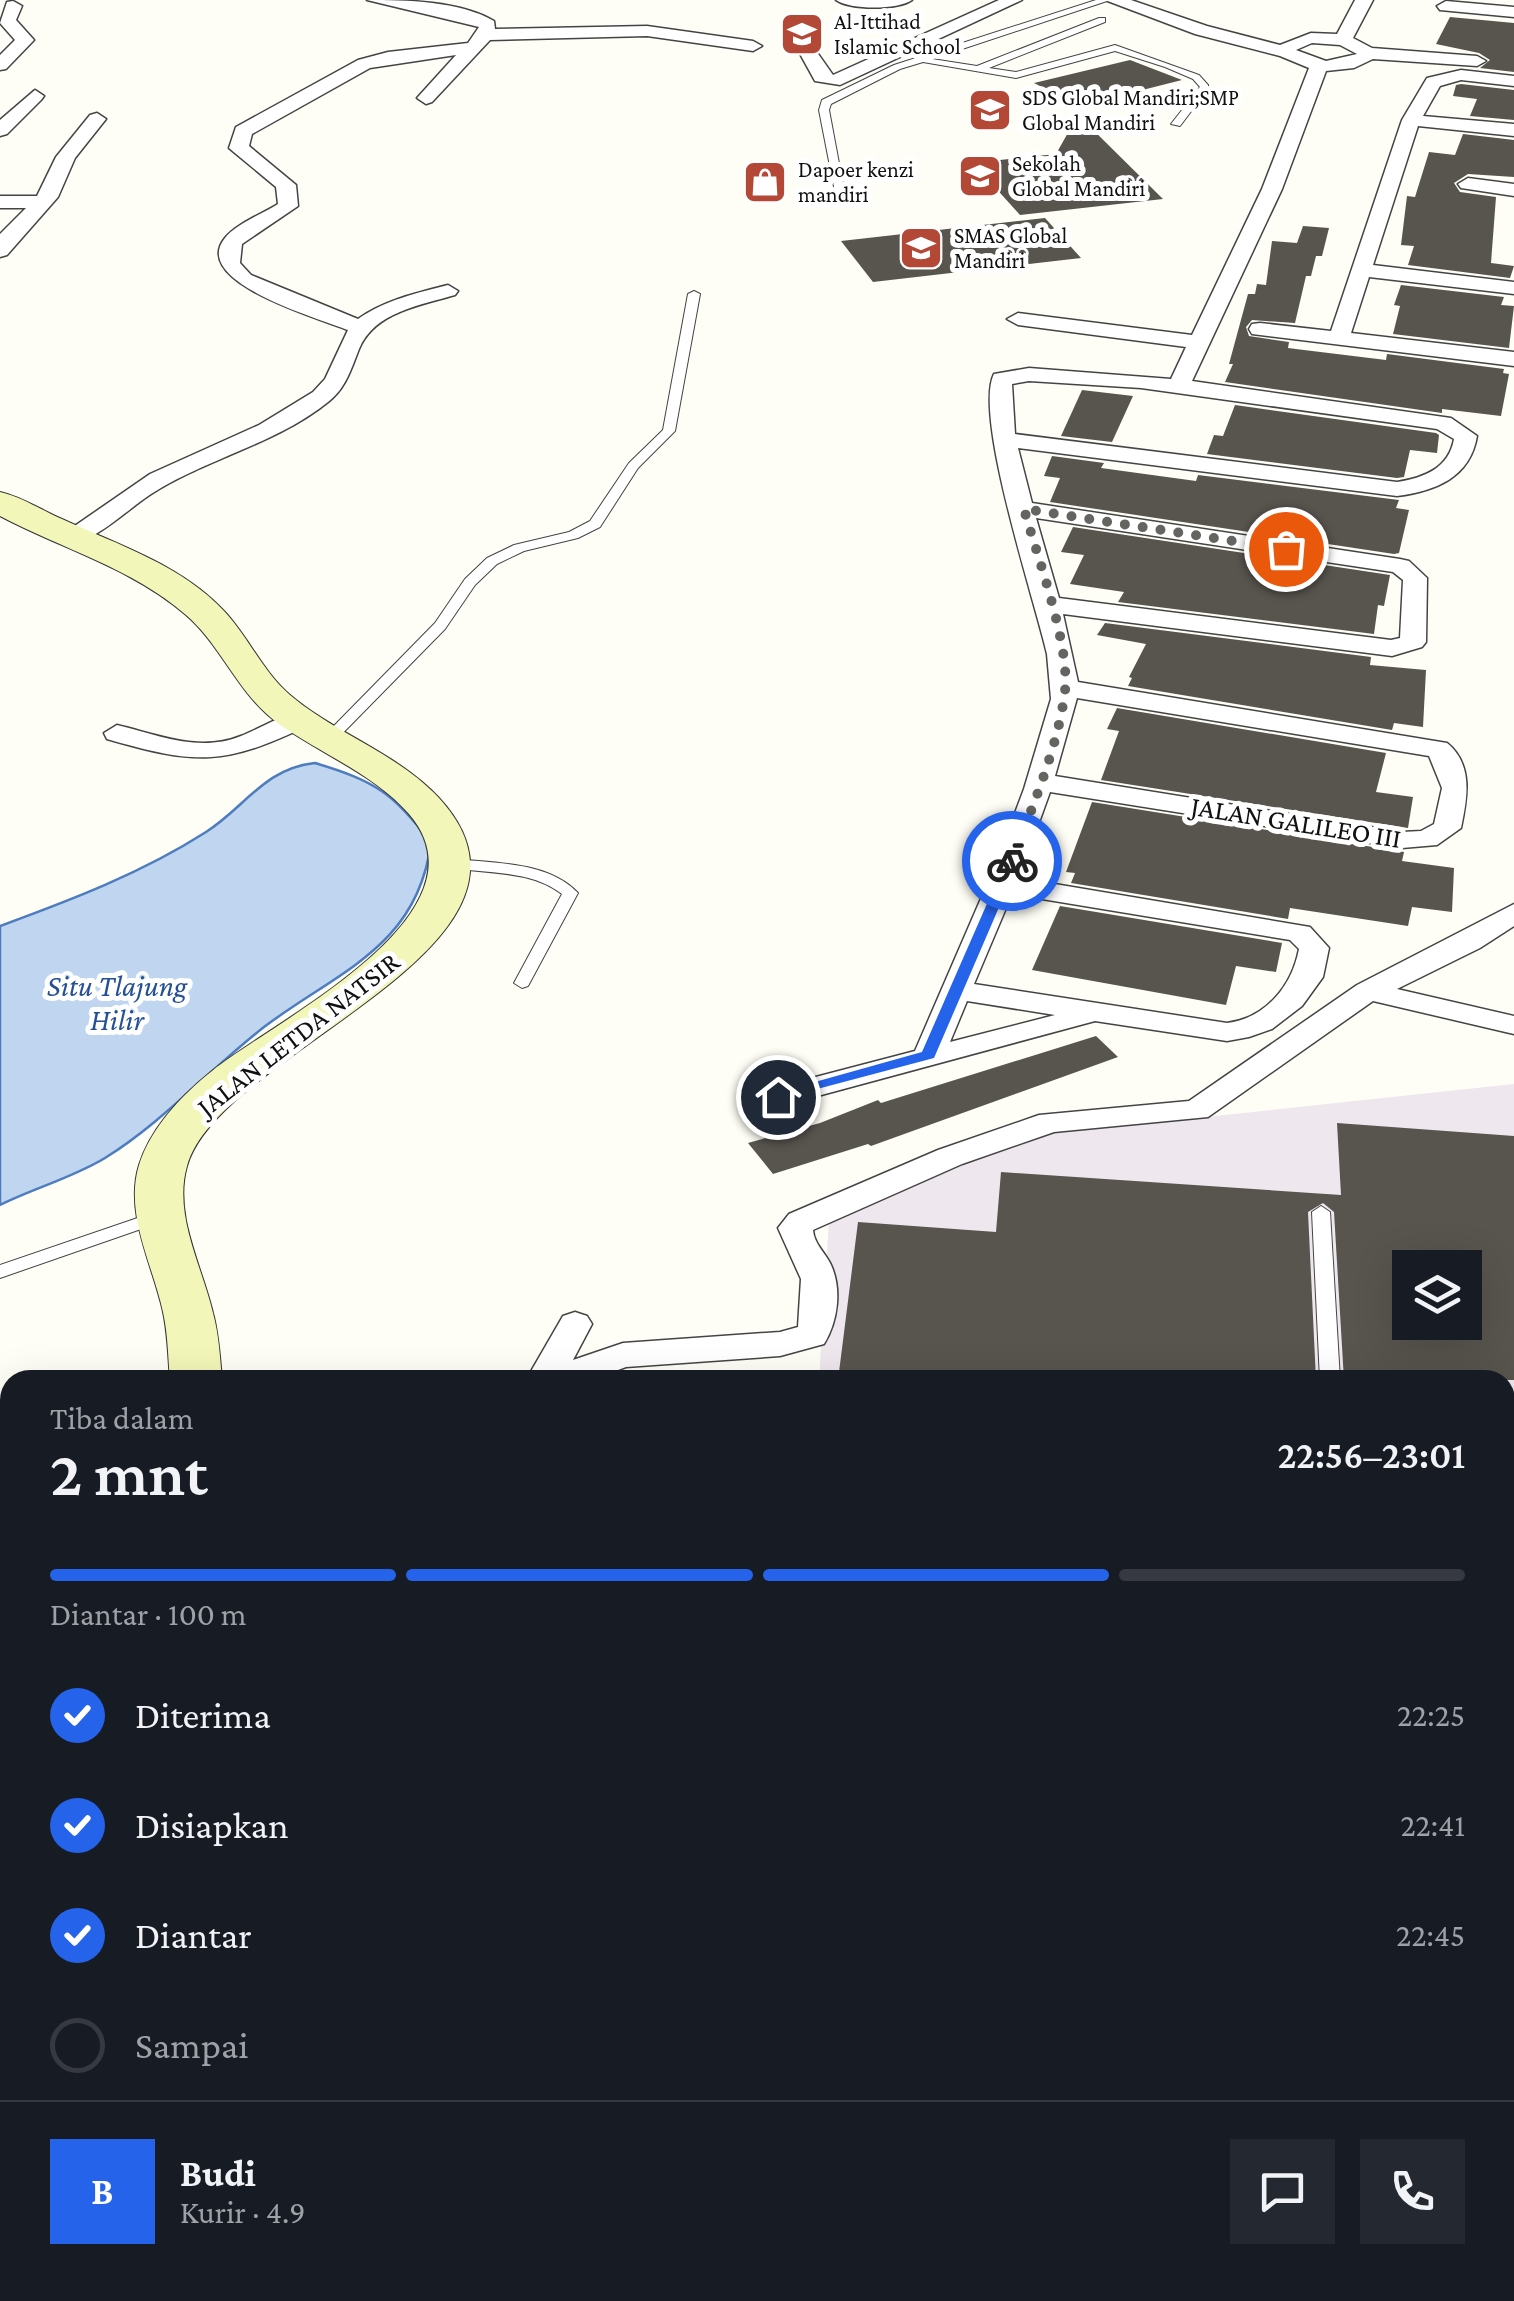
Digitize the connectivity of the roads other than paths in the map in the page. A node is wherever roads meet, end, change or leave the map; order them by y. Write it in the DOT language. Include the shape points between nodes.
graph roads {
  1 [pos="376,0"];
  2 [pos="903,0"];
  3 [pos="1013,0"];
  4 [pos="1105,0"];
  5 [pos="1114,0"];
  6 [pos="1139,0"];
  7 [pos="1343,0"];
  8 [pos="1364,0"];
  9 [pos="839,4"];
  10 [pos="12,6"];
  11 [pos="1446,6"];
  12 [pos="1514,12"];
  13 [pos="1102,20"];
  14 [pos="1038,22"];
  15 [pos="0,33"];
  16 [pos="1068,33"];
  17 [pos="24,36"];
  18 [pos="1084,38"];
  19 [pos="1334,39"];
  20 [pos="478,42"];
  21 [pos="1100,43"];
  22 [pos="753,46"];
  23 [pos="1115,48"];
  24 [pos="1288,49"];
  25 [pos="808,52"];
  26 [pos="1366,52"];
  27 [pos="922,60"];
  28 [pos="0,65"];
  29 [pos="1319,65"];
  30 [pos="1514,65"];
  31 [pos="977,70"];
  32 [pos="1514,81"];
  33 [pos="35,96"];
  34 [pos="426,98"];
  35 [pos="97,119"];
  36 [pos="1411,120"];
  37 [pos="1176,124"];
  38 [pos="0,130"];
  39 [pos="1514,130"];
  40 [pos="1468,184"];
  41 [pos="839,190"];
  42 [pos="1514,190"];
  43 [pos="0,202"];
  44 [pos="40,202"];
  45 [pos="0,252"];
  46 [pos="1360,270"];
  47 [pos="1514,288"];
  48 [pos="448,290"];
  49 [pos="694,294"];
  50 [pos="1018,319"];
  51 [pos="362,328"];
  52 [pos="1260,329"];
  53 [pos="1339,338"];
  54 [pos="1202,343"];
  55 [pos="1514,359"];
  56 [pos="1178,388"];
  57 [pos="1004,440"];
  58 [pos="0,502"];
  59 [pos="1024,509"];
  60 [pos="74,537"];
  61 [pos="1050,605"];
  62 [pos="1065,688"];
  63 [pos="315,729"];
  64 [pos="118,733"];
  65 [pos="1041,782"];
  66 [pos="449,863"];
  67 [pos="1004,884"];
  68 [pos="1514,913"];
  69 [pos="522,983"];
  70 [pos="955,990"];
  71 [pos="1368,991"];
  72 [pos="1092,1014"];
  73 [pos="1514,1025"];
  74 [pos="928,1055"];
  75 [pos="778,1097"];
  76 [pos="1321,1212"];
  77 [pos="161,1216"];
  78 [pos="0,1272"];
  79 [pos="575,1324"];
  80 [pos="195,1370"];
  81 [pos="550,1370"];
  82 [pos="581,1370"];
  83 [pos="1329,1370"];
  1 -- 20 [label="street" via="478,19 488,24"];
  2 -- 9 [label="street"];
  3 -- 25 [label="street" via="834,80 821,78"];
  4 -- 14 [label="lane"];
  5 -- 24 [label="street" via="1202,30"];
  6 -- 24 [label="street"];
  7 -- 19 [label="street"];
  8 -- 19 [label="street"];
  10 -- 17 [label="street" via="8,21"];
  11 -- 12 [label="street"];
  13 -- 16 [label="lane"];
  14 -- 16 [label="lane"];
  14 -- 27 [label="lane"];
  15 -- 17 [label="street"];
  16 -- 18 [label="lane"];
  16 -- 31 [label="lane"];
  17 -- 28 [label="street"];
  19 -- 24 [label="street"];
  19 -- 26 [label="street"];
  20 -- 22 [label="street" via="647,32"];
  20 -- 34 [label="street"];
  20 -- 51 [label="street" via="364,64 243,131 239,148 286,185 288,206 234,241 232,270"];
  21 -- 23 [label="lane"];
  23 -- 31 [label="lane" via="1016,75"];
  23 -- 37 [label="lane" via="1168,65 1206,87"];
  24 -- 29 [label="street"];
  26 -- 29 [label="street" via="1356,62"];
  26 -- 30 [label="street"];
  27 -- 31 [label="lane"];
  27 -- 41 [label="lane" via="826,102"];
  29 -- 54 [label="street"];
  32 -- 36 [label="street" via="1443,78 1433,82"];
  33 -- 38 [label="street"];
  35 -- 44 [label="street"];
  36 -- 39 [label="street"];
  36 -- 46 [label="street"];
  40 -- 42 [label="street"];
  43 -- 44 [label="street"];
  44 -- 45 [label="street"];
  46 -- 47 [label="street"];
  46 -- 53 [label="street"];
  48 -- 51 [label="street" via="389,310"];
  49 -- 63 [label="lane" via="670,431 633,466 594,524 492,560 440,626"];
  50 -- 54 [label="street"];
  51 -- 60 [label="street" via="351,339 340,377 322,396 226,451 166,475"];
  52 -- 53 [label="street"];
  53 -- 55 [label="street"];
  54 -- 56 [label="street"];
  56 -- 57 [label="street" via="1045,372 1008,375 996,397"];
  56 -- 57 [label="street" via="1443,424 1466,436 1465,445 1436,482 1396,489"];
  57 -- 59 [label="street"];
  58 -- 60 [label="street"];
  59 -- 61 [label="street"];
  59 -- 61 [label="street" via="1400,566 1415,578 1413,642 1392,648"];
  60 -- 63 [label="street" via="143,569 200,607 258,684"];
  61 -- 62 [label="street"];
  62 -- 65 [label="street"];
  62 -- 65 [label="street, JALAN GALILEO III" via="1437,750 1456,788 1447,828 1427,839 1402,840"];
  63 -- 64 [label="street" via="212,754"];
  63 -- 66 [label="street" via="426,806 442,826"];
  65 -- 67 [label="street"];
  66 -- 69 [label="lane" via="538,876 570,894"];
  66 -- 77 [label="street, JALAN LETDA NATSIR" via="437,908 400,956 236,1076 180,1128 161,1170"];
  67 -- 70 [label="street"];
  67 -- 72 [label="street" via="1300,934 1314,948 1307,980 1265,1022 1246,1031"];
  68 -- 71 [label="street"];
  70 -- 72 [label="street"];
  70 -- 74 [label="street"];
  71 -- 73 [label="street"];
  71 -- 82 [label="street" via="1197,1110 1050,1122 801,1222 795,1236 818,1279 812,1335 780,1344 623,1354"];
  72 -- 74 [label="street"];
  74 -- 75 [label="street"];
  76 -- 83 [label="lane"];
  77 -- 78 [label="lane"];
  77 -- 80 [label="street, JALAN LETDA NATSIR" via="187,1310"];
  79 -- 81 [label="street"];
}
